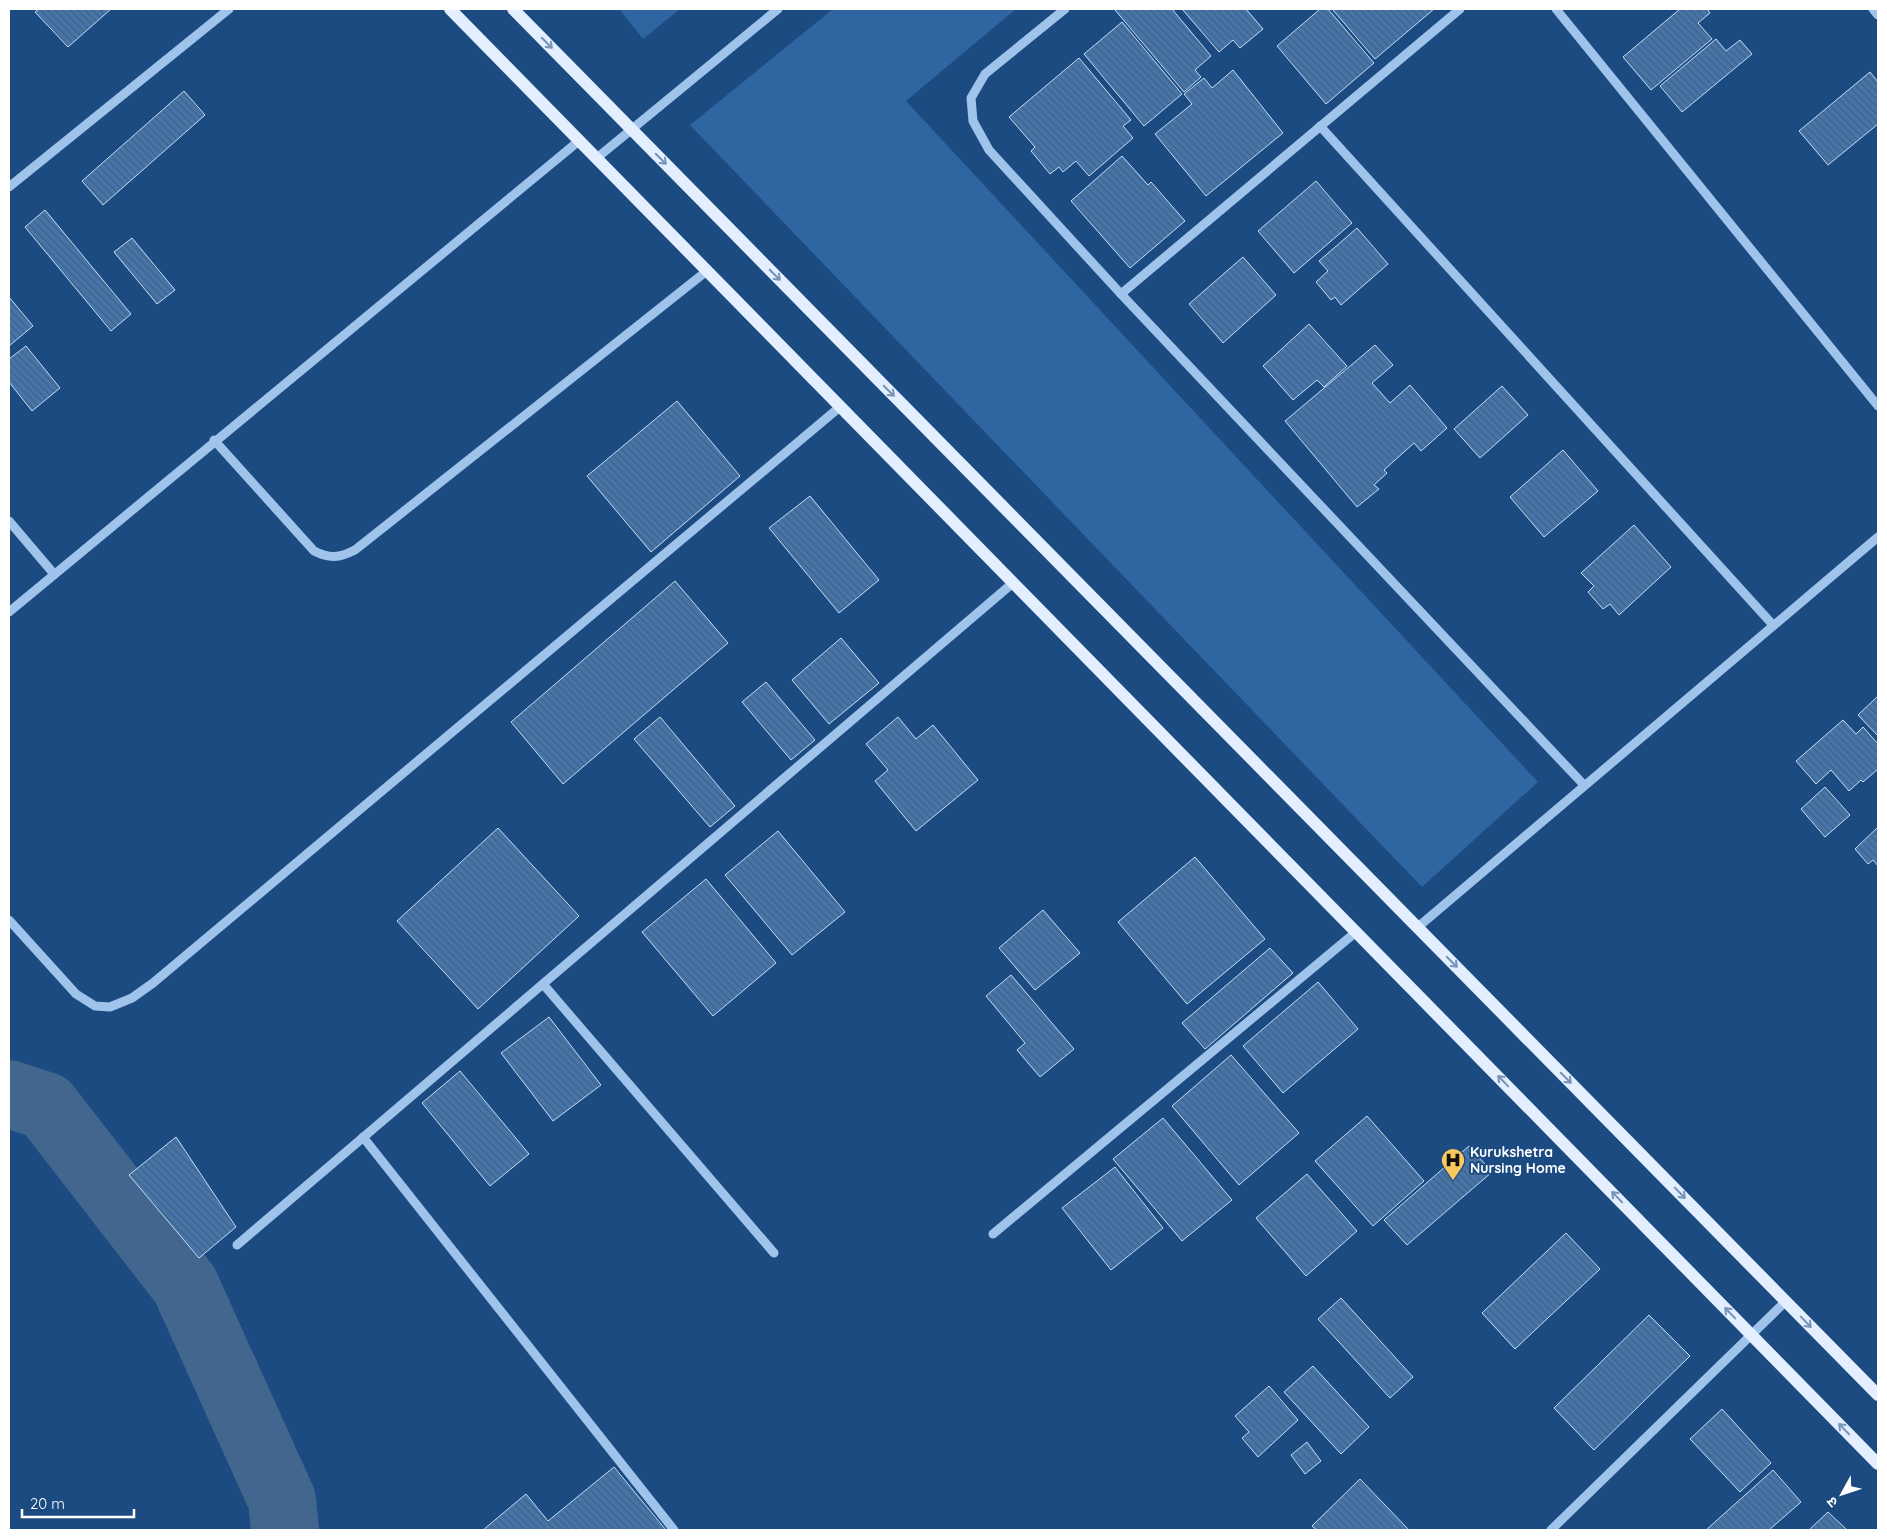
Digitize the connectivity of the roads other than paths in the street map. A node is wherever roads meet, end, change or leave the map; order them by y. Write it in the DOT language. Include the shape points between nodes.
graph roads {
  1 [pos="229,9"];
  2 [pos="450,9"];
  3 [pos="513,9"];
  4 [pos="778,9"];
  5 [pos="1065,9"];
  6 [pos="1460,9"];
  7 [pos="1556,9"];
  8 [pos="1873,9"];
  9 [pos="1878,15"];
  10 [pos="1320,126"];
  11 [pos="632,129"];
  12 [pos="580,140"];
  13 [pos="598,157"];
  14 [pos="9,187"];
  15 [pos="708,270"];
  16 [pos="1121,294"];
  17 [pos="842,406"];
  18 [pos="1878,406"];
  19 [pos="214,440"];
  20 [pos="9,521"];
  21 [pos="1878,537"];
  22 [pos="54,574"];
  23 [pos="1014,582"];
  24 [pos="9,612"];
  25 [pos="1773,625"];
  26 [pos="1584,784"];
  27 [pos="9,920"];
  28 [pos="1418,927"];
  29 [pos="1356,932"];
  30 [pos="543,984"];
  31 [pos="363,1137"];
  32 [pos="993,1234"];
  33 [pos="236,1245"];
  34 [pos="774,1253"];
  35 [pos="1786,1302"];
  36 [pos="1752,1335"];
  37 [pos="1878,1396"];
  38 [pos="1878,1464"];
  39 [pos="674,1530"];
  40 [pos="1551,1530"];
  1 -- 14 [label="street"];
  2 -- 12 [label="main road"];
  3 -- 11 [label="main road, one-way"];
  4 -- 11 [label="street"];
  5 -- 16 [label="street" via="985,74 971,98 972,121 989,150"];
  6 -- 10 [label="street"];
  7 -- 18 [label="street"];
  8 -- 9 [label="street"];
  10 -- 16 [label="street"];
  10 -- 25 [label="street"];
  11 -- 13 [label="street"];
  11 -- 28 [label="main road, one-way"];
  12 -- 13 [label="main road"];
  12 -- 19 [label="street"];
  13 -- 15 [label="main road"];
  15 -- 17 [label="main road"];
  15 -- 19 [label="street" via="355,550 342,556 328,558 314,551"];
  16 -- 26 [label="street"];
  17 -- 23 [label="main road"];
  17 -- 27 [label="street" via="132,998 110,1007 95,1006 76,994"];
  19 -- 22 [label="street"];
  20 -- 22 [label="street"];
  21 -- 25 [label="street"];
  22 -- 24 [label="street"];
  23 -- 29 [label="main road"];
  23 -- 30 [label="street"];
  25 -- 26 [label="street"];
  26 -- 28 [label="street"];
  28 -- 35 [label="main road, one-way"];
  29 -- 32 [label="street"];
  36 -- 29 [label="main road, one-way"];
  30 -- 31 [label="street"];
  30 -- 34 [label="street"];
  31 -- 33 [label="street"];
  31 -- 39 [label="street"];
  35 -- 36 [label="street"];
  35 -- 37 [label="main road, one-way"];
  38 -- 36 [label="main road, one-way"];
  36 -- 40 [label="street"];
}
